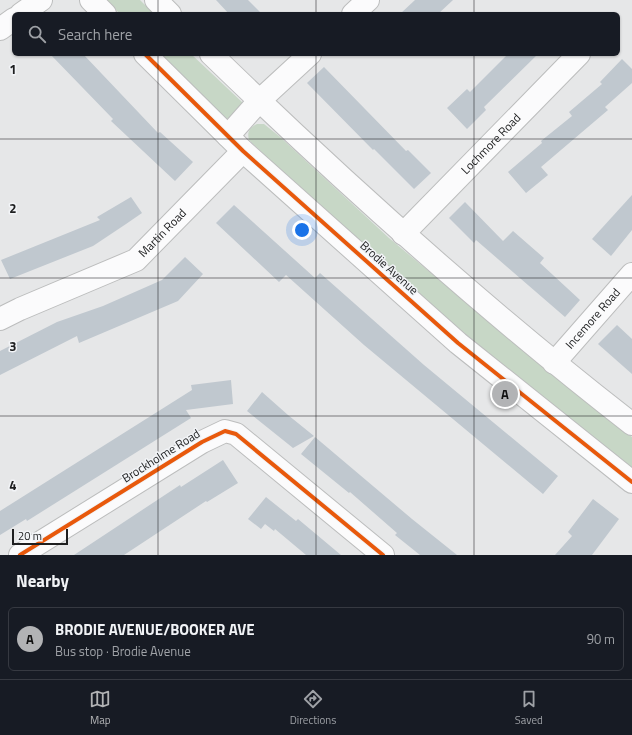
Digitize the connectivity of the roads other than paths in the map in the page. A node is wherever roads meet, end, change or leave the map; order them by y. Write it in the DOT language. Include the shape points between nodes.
graph roads {
  1 [pos="41,0"];
  2 [pos="91,0"];
  3 [pos="156,0"];
  4 [pos="368,0"];
  5 [pos="24,12"];
  6 [pos="103,12"];
  7 [pos="168,12"];
  8 [pos="355,12"];
  9 [pos="12,20"];
  10 [pos="0,29"];
  11 [pos="147,56"];
  12 [pos="213,56"];
  13 [pos="308,56"];
  14 [pos="577,56"];
  15 [pos="259,101"];
  16 [pos="228,136"];
  17 [pos="243,151"];
  18 [pos="403,234"];
  19 [pos="632,274"];
  20 [pos="0,319"];
  21 [pos="554,363"];
  22 [pos="632,424"];
  23 [pos="632,482"];
  24 [pos="20,555"];
  25 [pos="383,555"];
  1 -- 5 [label="street"];
  2 -- 6 [label="street"];
  3 -- 7 [label="street"];
  4 -- 8 [label="street"];
  9 -- 10 [label="street"];
  11 -- 16 [label="street, Brodie Avenue"];
  12 -- 15 [label="street"];
  13 -- 15 [label="street"];
  14 -- 18 [label="street, Lochmore Road"];
  15 -- 16 [label="street"];
  15 -- 18 [label="street"];
  16 -- 17 [label="street, Brodie Avenue"];
  17 -- 20 [label="street, Martin Road" via="136,260"];
  17 -- 23 [label="street, Brodie Avenue" via="458,343"];
  18 -- 21 [label="street"];
  19 -- 21 [label="street, Incemore Road"];
  21 -- 22 [label="street"];
  24 -- 25 [label="street, Brockholme Road" via="202,442 225,431 236,434"];
}
